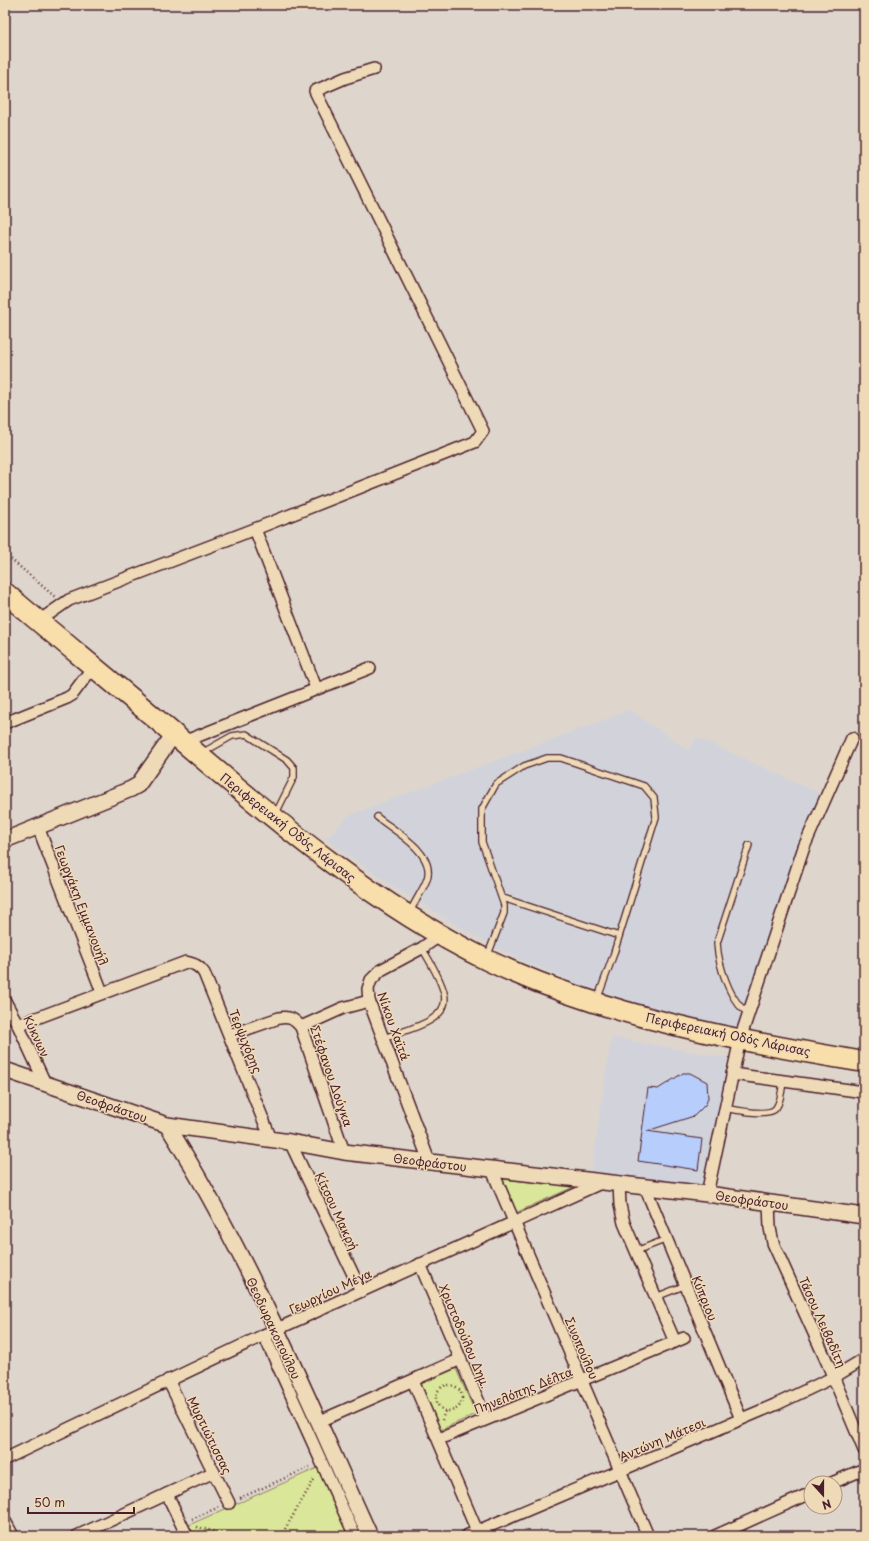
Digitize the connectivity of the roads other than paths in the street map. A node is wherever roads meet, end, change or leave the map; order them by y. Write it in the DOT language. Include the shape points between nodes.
graph roads {
  1 [pos="374,69"];
  2 [pos="255,529"];
  3 [pos="5,593"];
  4 [pos="39,621"];
  5 [pos="93,667"];
  6 [pos="370,668"];
  7 [pos="316,688"];
  8 [pos="5,723"];
  9 [pos="179,738"];
  10 [pos="852,738"];
  11 [pos="198,755"];
  12 [pos="274,817"];
  13 [pos="377,817"];
  14 [pos="38,827"];
  15 [pos="5,840"];
  16 [pos="748,845"];
  17 [pos="503,898"];
  18 [pos="408,914"];
  19 [pos="442,934"];
  20 [pos="619,936"];
  21 [pos="422,948"];
  22 [pos="486,959"];
  23 [pos="102,992"];
  24 [pos="5,1001"];
  25 [pos="369,1001"];
  26 [pos="596,1002"];
  27 [pos="749,1013"];
  28 [pos="18,1024"];
  29 [pos="302,1027"];
  30 [pos="230,1035"];
  31 [pos="384,1038"];
  32 [pos="740,1039"];
  33 [pos="864,1062"];
  34 [pos="5,1070"];
  35 [pos="732,1074"];
  36 [pos="783,1081"];
  37 [pos="45,1083"];
  38 [pos="863,1094"];
  39 [pos="724,1108"];
  40 [pos="167,1125"];
  41 [pos="272,1139"];
  42 [pos="290,1142"];
  43 [pos="344,1152"];
  44 [pos="429,1161"];
  45 [pos="492,1170"];
  46 [pos="603,1182"];
  47 [pos="619,1184"];
  48 [pos="645,1187"];
  49 [pos="707,1194"];
  50 [pos="770,1203"];
  51 [pos="864,1216"];
  52 [pos="515,1222"];
  53 [pos="667,1239"];
  54 [pos="636,1251"];
  55 [pos="420,1264"];
  56 [pos="686,1285"];
  57 [pos="361,1291"];
  58 [pos="656,1297"];
  59 [pos="270,1332"];
  60 [pos="864,1359"];
  61 [pos="461,1360"];
  62 [pos="834,1377"];
  63 [pos="168,1380"];
  64 [pos="582,1380"];
  65 [pos="412,1381"];
  66 [pos="486,1419"];
  67 [pos="741,1419"];
  68 [pos="318,1422"];
  69 [pos="439,1439"];
  70 [pos="864,1450"];
  71 [pos="5,1459"];
  72 [pos="864,1469"];
  73 [pos="621,1471"];
  74 [pos="214,1472"];
  75 [pos="843,1478"];
  76 [pos="167,1494"];
  77 [pos="803,1497"];
  78 [pos="229,1502"];
  79 [pos="5,1521"];
  80 [pos="477,1531"];
  81 [pos="13,1536"];
  82 [pos="77,1536"];
  83 [pos="187,1536"];
  84 [pos="356,1536"];
  85 [pos="370,1536"];
  86 [pos="466,1536"];
  87 [pos="648,1536"];
  88 [pos="715,1536"];
  1 -- 2 [label="street" via="315,91 483,431 475,442"];
  2 -- 4 [label="street" via="63,604"];
  2 -- 7 [label="street"];
  3 -- 4 [label="highway, Περιφερειακή Οδός Λάρισας"];
  4 -- 5 [label="highway, Περιφερειακή Οδός Λάρισας"];
  5 -- 8 [label="street" via="72,695"];
  5 -- 9 [label="highway, Περιφερειακή Οδός Λάρισας"];
  6 -- 7 [label="street"];
  7 -- 9 [label="street"];
  9 -- 11 [label="highway, Περιφερειακή Οδός Λάρισας"];
  9 -- 14 [label="street" via="131,789"];
  10 -- 27 [label="street" via="804,847"];
  11 -- 12 [label="highway, Περιφερειακή Οδός Λάρισας"];
  11 -- 12 [label="lane" via="232,736 246,734 287,760 294,768 294,777"];
  12 -- 18 [label="highway, Περιφερειακή Οδός Λάρισας" via="339,868"];
  13 -- 18 [label="lane" via="419,850 428,864 427,879"];
  14 -- 15 [label="street"];
  14 -- 23 [label="street, Γεωργάκη Εμμανουήλ"];
  16 -- 27 [label="lane" via="717,943 721,968 733,995 740,1007"];
  17 -- 20 [label="lane"];
  17 -- 20 [label="lane" via="482,842 482,809 496,784 524,766 547,758 561,758 644,786 654,798 656,817"];
  17 -- 22 [label="lane" via="504,913"];
  18 -- 19 [label="highway, Περιφερειακή Οδός Λάρισας"];
  19 -- 21 [label="street, Νίκου Χαϊτά"];
  19 -- 22 [label="highway, Περιφερειακή Οδός Λάρισας"];
  20 -- 26 [label="lane"];
  21 -- 25 [label="street, Νίκου Χαϊτά" via="381,970 371,980 368,989"];
  21 -- 31 [label="lane" via="440,981 445,1005 440,1014 432,1020"];
  22 -- 26 [label="highway, Περιφερειακή Οδός Λάρισας" via="535,981"];
  23 -- 28 [label="street"];
  23 -- 30 [label="street, Τερψιχόρης" via="186,962 194,963 204,973"];
  24 -- 28 [label="street, Κύκνων"];
  25 -- 29 [label="street" via="343,1008"];
  25 -- 31 [label="street, Νίκου Χαϊτά"];
  26 -- 32 [label="highway, Περιφερειακή Οδός Λάρισας" via="656,1020"];
  27 -- 32 [label="street"];
  28 -- 37 [label="street, Κύκνων"];
  29 -- 30 [label="street, Στέφανου Δούγκα" via="287,1016"];
  29 -- 43 [label="street, Στέφανου Δούγκα"];
  30 -- 41 [label="street, Τερψιχόρης"];
  31 -- 44 [label="street, Νίκου Χαϊτά"];
  32 -- 33 [label="highway, Περιφερειακή Οδός Λάρισας"];
  32 -- 35 [label="street"];
  34 -- 37 [label="street, Θεοφράστου"];
  35 -- 36 [label="street"];
  35 -- 39 [label="street"];
  36 -- 38 [label="street"];
  36 -- 39 [label="lane" via="779,1104 775,1110 768,1113"];
  37 -- 40 [label="street, Θεοφράστου"];
  39 -- 49 [label="street"];
  40 -- 41 [label="street, Θεοφράστου"];
  40 -- 59 [label="street, Θεοδωρακοπούλου" via="220,1218"];
  41 -- 42 [label="street, Θεοφράστου"];
  42 -- 43 [label="street, Θεοφράστου"];
  42 -- 57 [label="street, Κίτσου Μακρή"];
  43 -- 44 [label="street, Θεοφράστου"];
  44 -- 45 [label="street, Θεοφράστου"];
  45 -- 46 [label="street, Θεοφράστου"];
  45 -- 52 [label="street, Σινοπούλου"];
  46 -- 47 [label="street, Θεοφράστου"];
  46 -- 52 [label="street, Γεωργίου Μέγα"];
  47 -- 48 [label="street, Θεοφράστου"];
  47 -- 54 [label="street" via="622,1215"];
  48 -- 49 [label="street, Θεοφράστου"];
  48 -- 53 [label="street, Κύπριου"];
  49 -- 50 [label="street, Θεοφράστου"];
  50 -- 51 [label="street, Θεοφράστου"];
  50 -- 62 [label="street, Τάσου Λειβαδίτη" via="773,1243"];
  52 -- 55 [label="street, Γεωργίου Μέγα"];
  52 -- 64 [label="street, Σινοπούλου"];
  53 -- 54 [label="lane"];
  53 -- 56 [label="street, Κύπριου"];
  54 -- 58 [label="street"];
  55 -- 57 [label="street, Γεωργίου Μέγα"];
  55 -- 61 [label="street, Χριστοδούλου Δημ."];
  56 -- 58 [label="lane"];
  56 -- 67 [label="street, Κύπριου"];
  57 -- 59 [label="street, Γεωργίου Μέγα"];
  58 -- 64 [label="street, Πηνελόπης Δέλτα" via="679,1340"];
  59 -- 63 [label="street, Γεωργίου Μέγα"];
  59 -- 68 [label="street, Θεοδωρακοπούλου"];
  59 -- 84 [label="street" via="322,1462"];
  60 -- 62 [label="street, Αντώνη Μάτεσι"];
  61 -- 65 [label="street"];
  61 -- 66 [label="street, Χριστοδούλου Δημ."];
  62 -- 67 [label="street, Αντώνη Μάτεσι"];
  62 -- 70 [label="street, Τάσου Λειβαδίτη"];
  63 -- 71 [label="street, Γεωργίου Μέγα"];
  63 -- 74 [label="street, Μυρτιώτισσας"];
  64 -- 66 [label="street, Πηνελόπης Δέλτα"];
  64 -- 73 [label="street, Σινοπούλου"];
  65 -- 68 [label="street"];
  65 -- 69 [label="street"];
  66 -- 69 [label="street, Πηνελόπης Δέλτα"];
  67 -- 73 [label="street, Αντώνη Μάτεσι"];
  68 -- 85 [label="street, Θεοδωρακοπούλου"];
  69 -- 80 [label="street"];
  72 -- 75 [label="street"];
  73 -- 80 [label="street, Αντώνη Μάτεσι"];
  73 -- 87 [label="street, Σινοπούλου"];
  74 -- 76 [label="street"];
  74 -- 78 [label="street, Μυρτιώτισσας"];
  76 -- 82 [label="street"];
  76 -- 83 [label="street"];
  77 -- 88 [label="street"];
  79 -- 81 [label="street"];
  80 -- 86 [label="street, Αντώνη Μάτεσι"];
}
